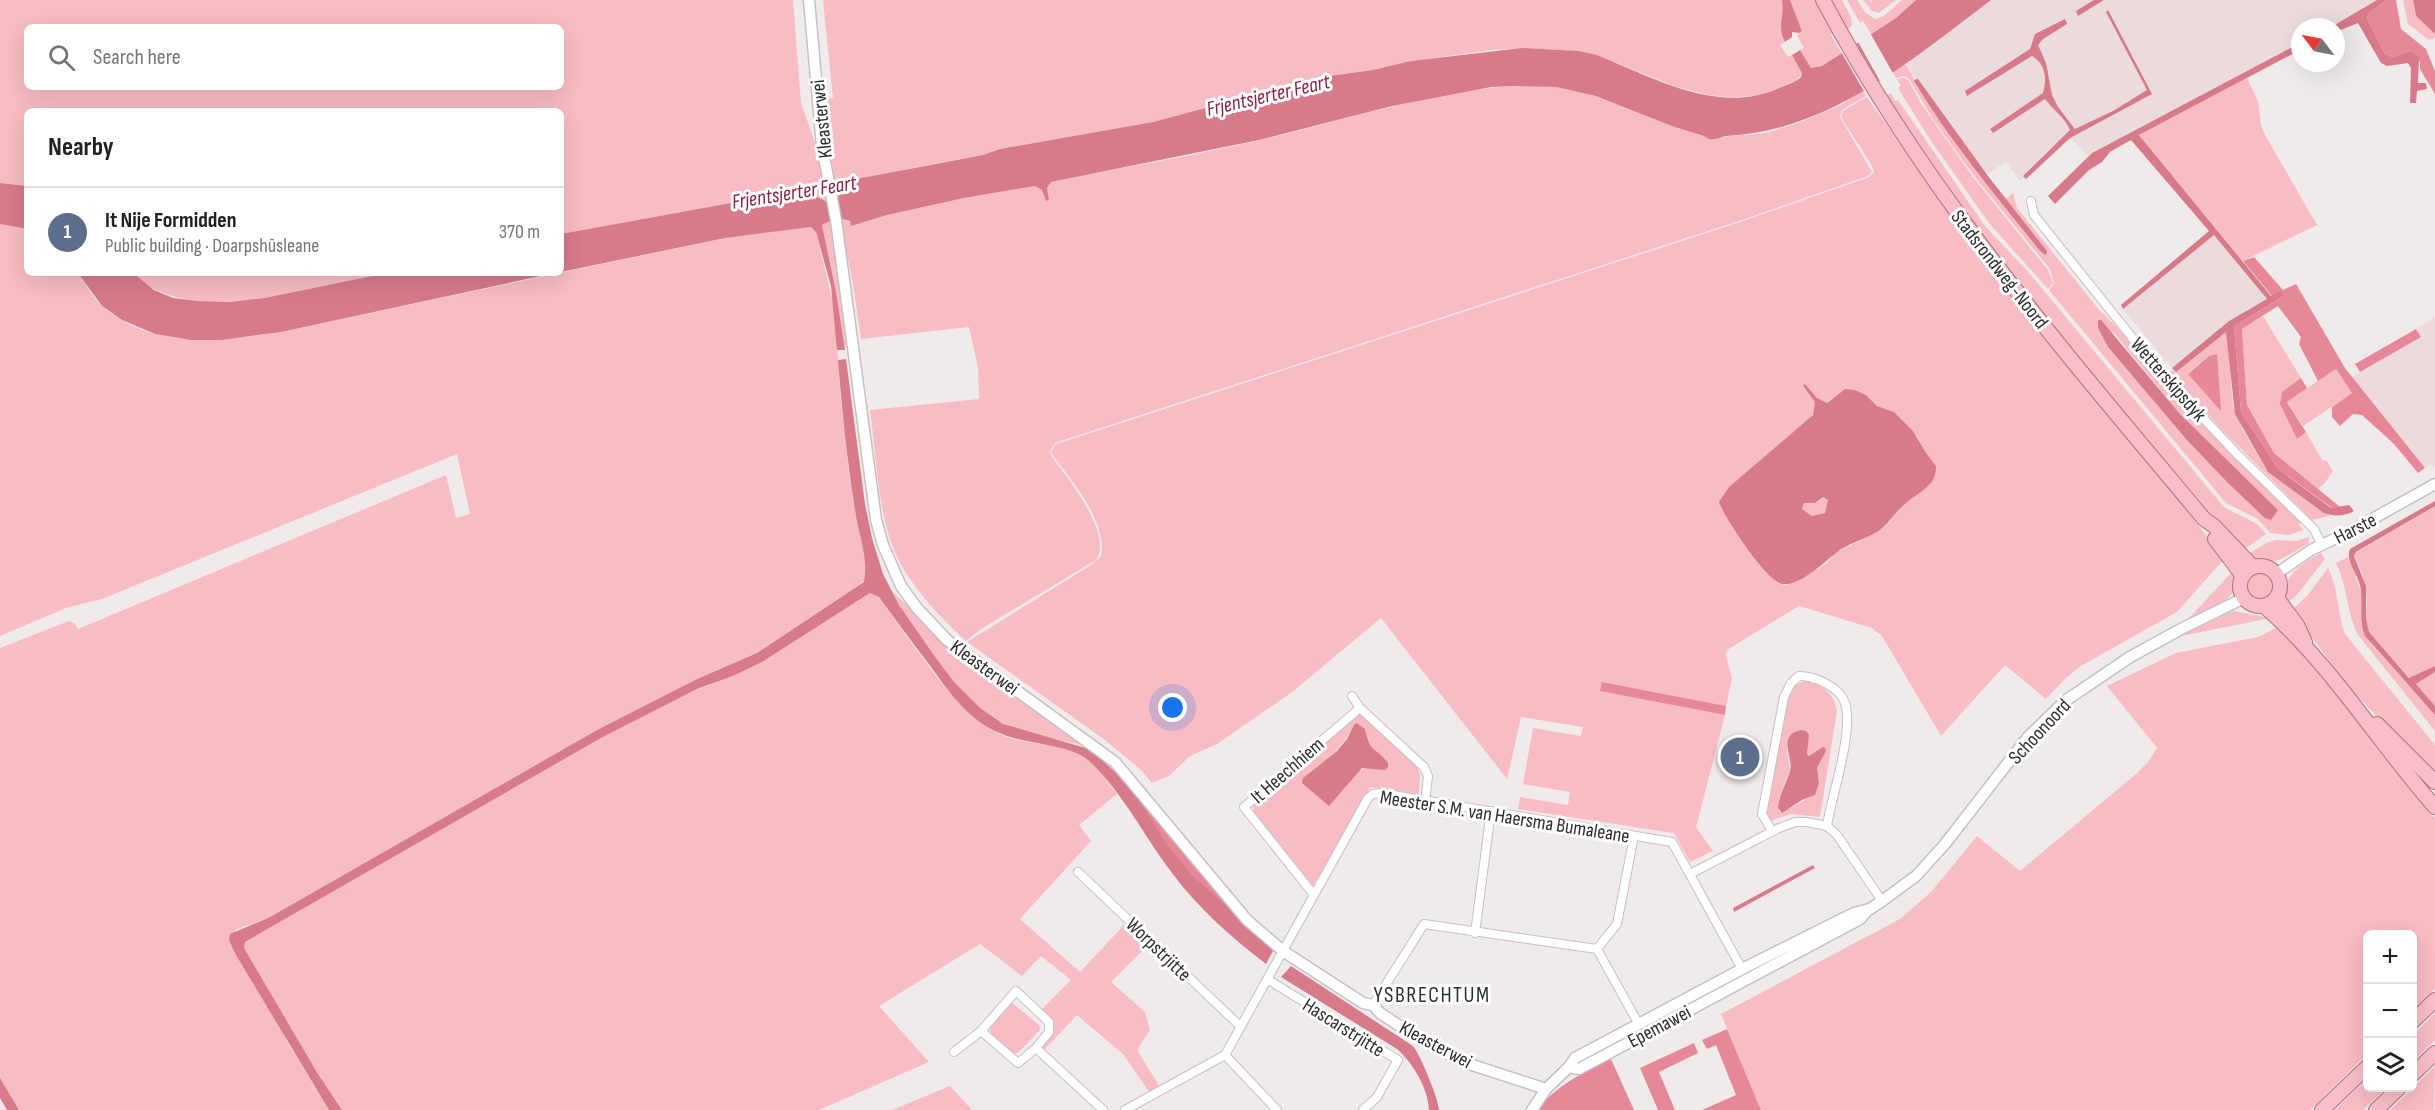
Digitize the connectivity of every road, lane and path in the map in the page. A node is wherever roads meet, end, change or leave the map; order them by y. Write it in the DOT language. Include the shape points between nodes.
graph roads {
  1 [pos="809,0"];
  2 [pos="1823,0"];
  3 [pos="2031,201"];
  4 [pos="2435,483"];
  5 [pos="2322,544"];
  6 [pos="2248,572"];
  7 [pos="2276,574"];
  8 [pos="2244,598"];
  9 [pos="2277,598"];
  10 [pos="2264,606"];
  11 [pos="2307,645"];
  12 [pos="1352,696"];
  13 [pos="2352,700"];
  14 [pos="1360,708"];
  15 [pos="2435,782"];
  16 [pos="1425,802"];
  17 [pos="2435,807"];
  18 [pos="1491,811"];
  19 [pos="1827,826"];
  20 [pos="1772,831"];
  21 [pos="1634,836"];
  22 [pos="1078,872"];
  23 [pos="1690,874"];
  24 [pos="1314,895"];
  25 [pos="1882,901"];
  26 [pos="1870,909"];
  27 [pos="1475,933"];
  28 [pos="1597,949"];
  29 [pos="1283,951"];
  30 [pos="1742,969"];
  31 [pos="1749,979"];
  32 [pos="1267,980"];
  33 [pos="2435,1000"];
  34 [pos="1372,1005"];
  35 [pos="2417,1017"];
  36 [pos="1638,1023"];
  37 [pos="1240,1026"];
  38 [pos="981,1031"];
  39 [pos="1036,1048"];
  40 [pos="954,1052"];
  41 [pos="2435,1053"];
  42 [pos="1225,1055"];
  43 [pos="1569,1067"];
  44 [pos="2363,1070"];
  45 [pos="2417,1070"];
  46 [pos="1546,1089"];
  47 [pos="2395,1092"];
  48 [pos="1103,1110"];
  49 [pos="1125,1110"];
  50 [pos="1277,1110"];
  51 [pos="1363,1110"];
  52 [pos="1532,1110"];
  53 [pos="2322,1110"];
  54 [pos="2376,1110"];
  1 -- 29 [label="street, Kleasterwei" via="820,128 876,520 901,586 947,640 1115,762 1247,920"];
  2 -- 6 [label="main road, Stadsrondweg-Noord" via="1878,98 1920,162 2016,294 2204,519 2214,526"];
  3 -- 5 [label="street, Wetterskipsdyk" via="2034,215 2159,371 2314,529"];
  4 -- 5 [label="street, Harste"];
  5 -- 7 [label="street, Harste"];
  6 -- 7 [label="main road" via="2264,566"];
  6 -- 8 [label="main road" via="2240,588"];
  7 -- 9 [label="main road" via="2281,588"];
  8 -- 10 [label="main road" via="2253,605"];
  8 -- 25 [label="street, Schoonoord" via="2130,657 2065,701 2028,737 1916,876"];
  9 -- 10 [label="main road"];
  9 -- 11 [label="main road"];
  10 -- 11 [label="main road"];
  11 -- 13 [label="main road"];
  12 -- 14 [label="street"];
  13 -- 15 [label="main road"];
  13 -- 17 [label="main road"];
  14 -- 16 [label="street" via="1424,767 1428,776"];
  14 -- 24 [label="street, It Heechhiem" via="1244,807"];
  16 -- 18 [label="street, Meester S.M. van Haersma Bumaleane"];
  16 -- 24 [label="street, Meester S.M. van Haersma Bumaleane" via="1381,793 1368,798"];
  18 -- 21 [label="street, Meester S.M. van Haersma Bumaleane"];
  18 -- 27 [label="street"];
  19 -- 20 [label="street" via="1795,822"];
  19 -- 20 [label="street" via="1846,734 1846,705 1842,695 1821,681 1799,676 1784,697 1761,814"];
  19 -- 25 [label="street"];
  20 -- 23 [label="street"];
  21 -- 23 [label="street, Meester S.M. van Haersma Bumaleane" via="1672,842"];
  21 -- 28 [label="street" via="1617,924"];
  22 -- 37 [label="street, Worpstrjitte"];
  23 -- 30 [label="street, Meester S.M. van Haersma Bumaleane"];
  24 -- 29 [label="street, Meester S.M. van Haersma Bumaleane"];
  25 -- 26 [label="street, Schoonoord"];
  26 -- 30 [label="street, Schoonoord" via="1854,913"];
  26 -- 31 [label="street, Schoonoord" via="1860,920"];
  27 -- 28 [label="street"];
  27 -- 34 [label="street" via="1424,924"];
  28 -- 36 [label="street"];
  29 -- 32 [label="street"];
  29 -- 34 [label="street, Kleasterwei"];
  30 -- 36 [label="street, Epemawei"];
  31 -- 43 [label="street, Epemawei" via="1579,1069"];
  32 -- 37 [label="street"];
  32 -- 51 [label="street, Hascarstrjitte" via="1398,1060 1377,1097"];
  33 -- 35 [label="main road"];
  34 -- 46 [label="street, Kleasterwei" via="1415,1036 1464,1062"];
  36 -- 43 [label="street, Epemawei" via="1575,1058"];
  37 -- 42 [label="street"];
  38 -- 39 [label="street" via="1018,1063"];
  38 -- 39 [label="street" via="1016,991 1049,1022 1048,1032"];
  38 -- 40 [label="street"];
  39 -- 48 [label="street"];
  41 -- 45 [label="main road"];
  42 -- 49 [label="street"];
  42 -- 50 [label="street"];
  43 -- 46 [label="street, Epemawei"];
  44 -- 53 [label="main road"];
  46 -- 52 [label="street, Epemawei"];
  47 -- 54 [label="main road"];
}
